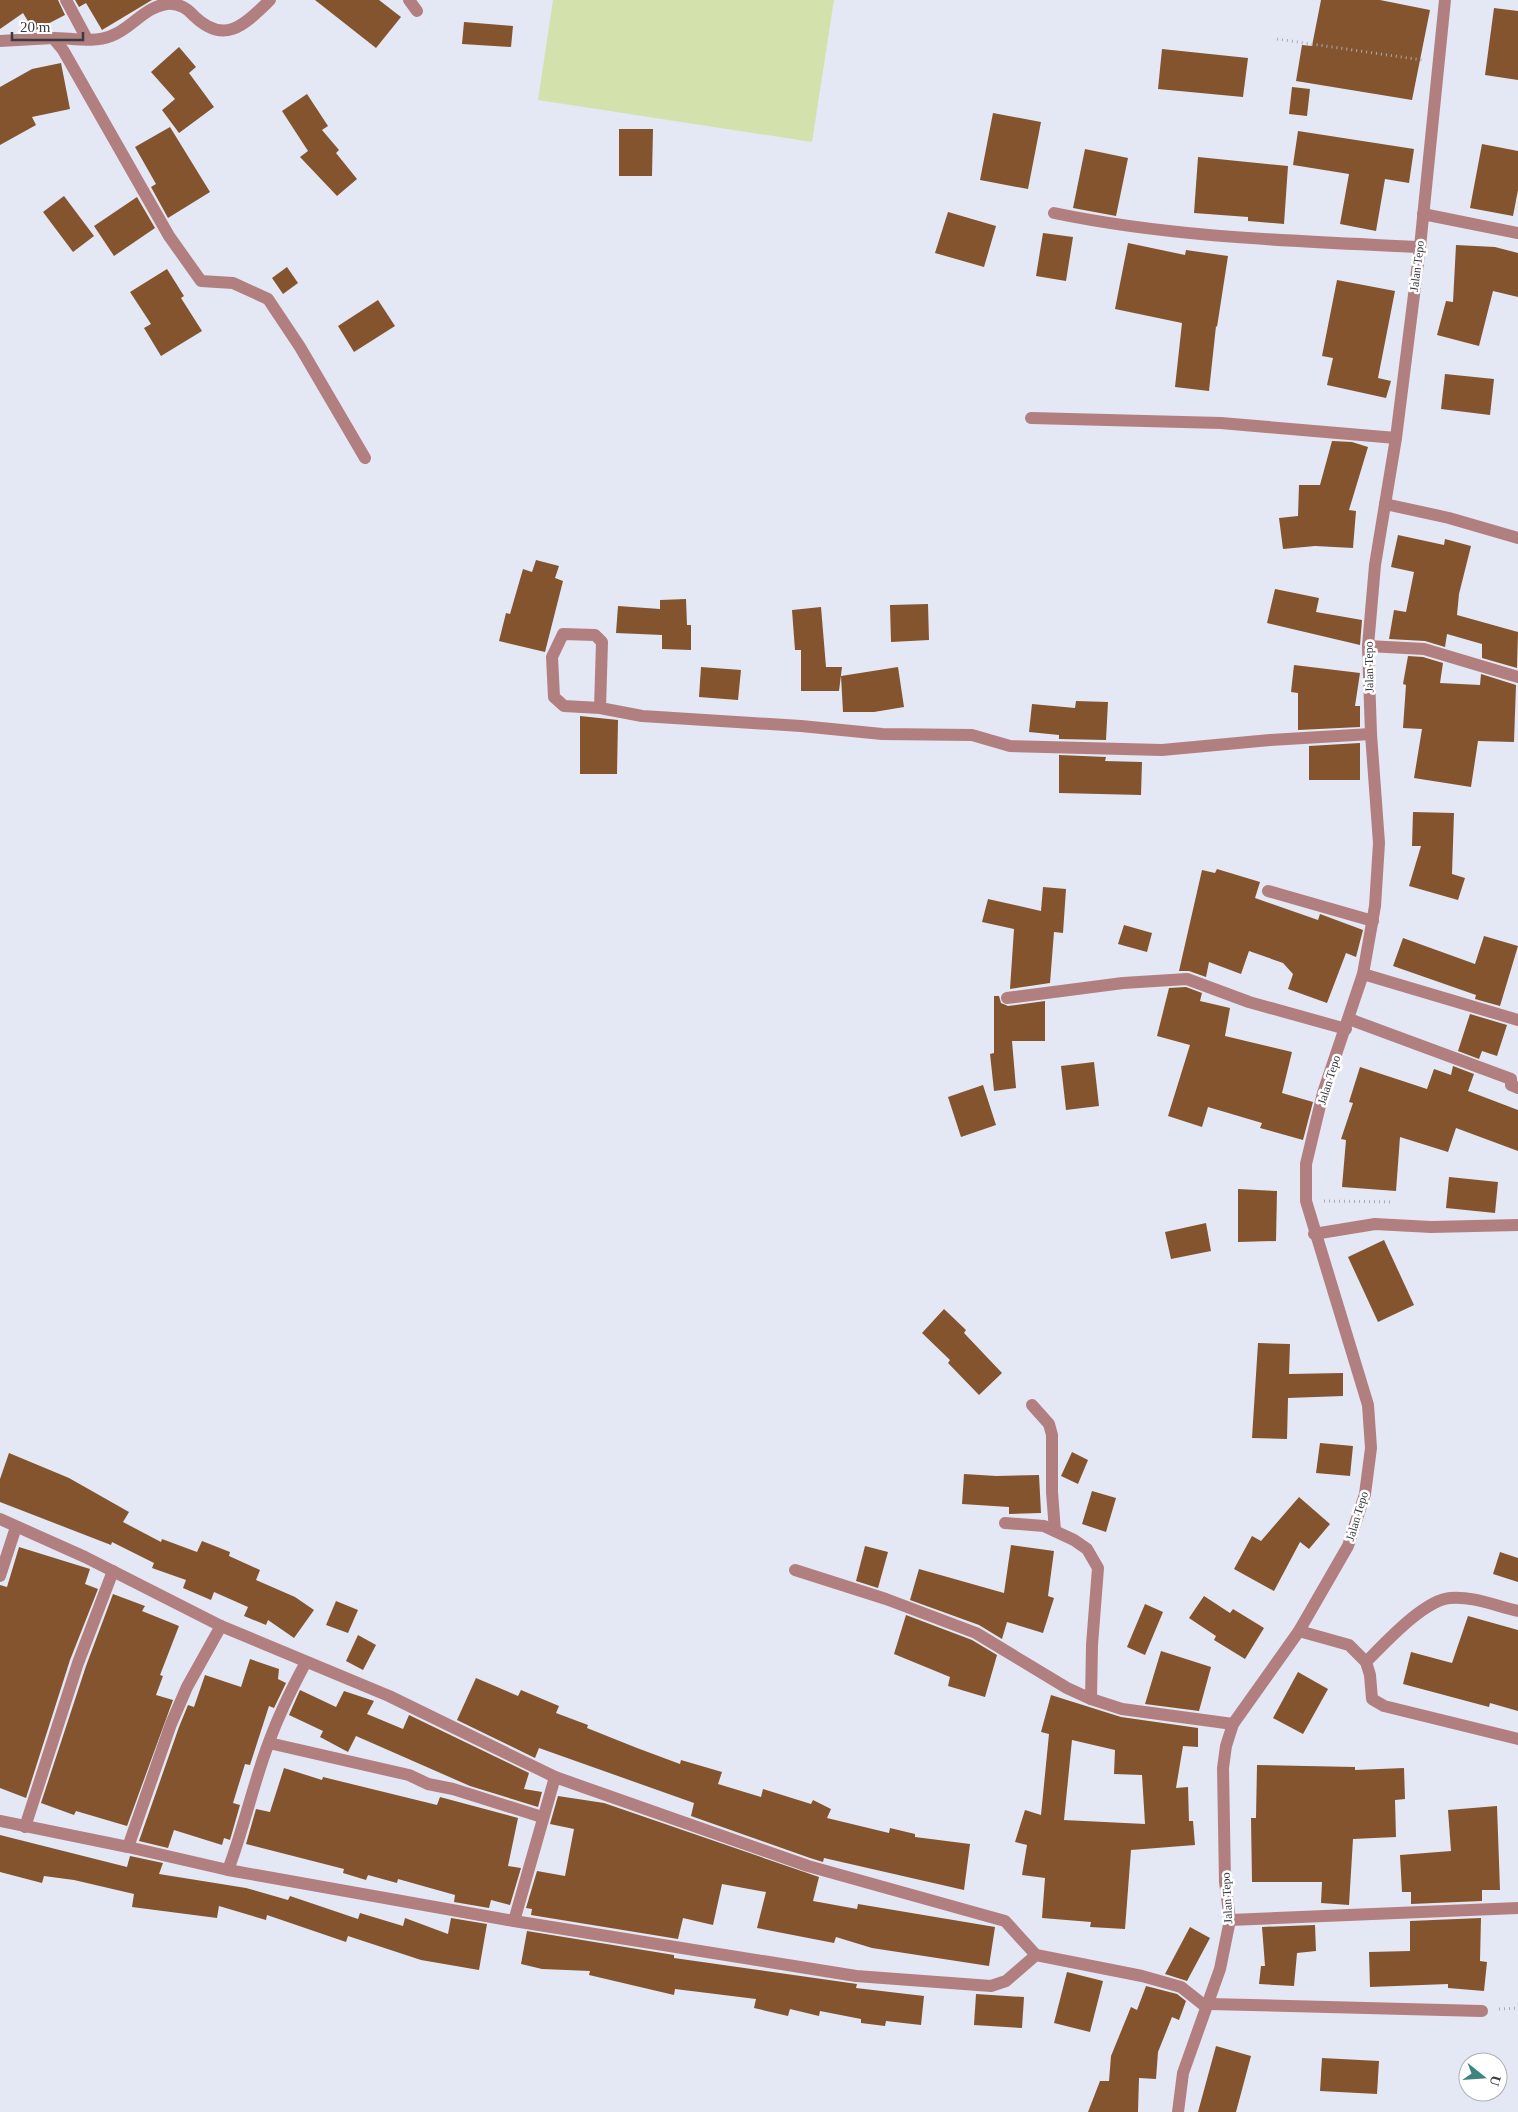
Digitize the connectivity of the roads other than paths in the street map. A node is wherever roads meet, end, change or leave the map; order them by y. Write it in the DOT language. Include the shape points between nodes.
graph roads {
  1 [pos="66,0"];
  2 [pos="156,0"];
  3 [pos="270,0"];
  4 [pos="409,0"];
  5 [pos="1445,0"];
  6 [pos="417,11"];
  7 [pos="146,12"];
  8 [pos="54,38"];
  9 [pos="87,39"];
  10 [pos="0,41"];
  11 [pos="1054,213"];
  12 [pos="1423,214"];
  13 [pos="1518,233"];
  14 [pos="1420,247"];
  15 [pos="1031,418"];
  16 [pos="1396,438"];
  17 [pos="365,458"];
  18 [pos="1385,504"];
  19 [pos="1518,538"];
  20 [pos="1368,646"];
  21 [pos="1518,677"];
  22 [pos="600,708"];
  23 [pos="1371,734"];
  24 [pos="1268,891"];
  25 [pos="1373,921"];
  26 [pos="1364,974"];
  27 [pos="1007,998"];
  28 [pos="1518,1020"];
  29 [pos="1347,1024"];
  30 [pos="1518,1088"];
  31 [pos="1518,1225"];
  32 [pos="1314,1234"];
  33 [pos="1032,1405"];
  34 [pos="0,1519"];
  35 [pos="1005,1523"];
  36 [pos="16,1527"];
  37 [pos="1055,1531"];
  38 [pos="795,1570"];
  39 [pos="113,1571"];
  40 [pos="0,1576"];
  41 [pos="1518,1611"];
  42 [pos="221,1626"];
  43 [pos="1299,1631"];
  44 [pos="306,1662"];
  45 [pos="1366,1662"];
  46 [pos="1091,1699"];
  47 [pos="1233,1724"];
  48 [pos="1518,1739"];
  49 [pos="269,1743"];
  50 [pos="555,1777"];
  51 [pos="542,1817"];
  52 [pos="0,1822"];
  53 [pos="25,1828"];
  54 [pos="128,1847"];
  55 [pos="228,1870"];
  56 [pos="1518,1908"];
  57 [pos="1230,1920"];
  58 [pos="514,1921"];
  59 [pos="1036,1955"];
  60 [pos="1207,2005"];
  61 [pos="1482,2011"];
  62 [pos="1178,2112"];
  1 -- 9 [label="street"];
  2 -- 7 [label="street"];
  3 -- 7 [label="street" via="254,16 231,30 218,32 178,5 166,4"];
  4 -- 6 [label="street"];
  5 -- 12 [label="street, Jalan Tepo"];
  7 -- 9 [label="street" via="117,33"];
  8 -- 9 [label="street"];
  8 -- 10 [label="street"];
  8 -- 17 [label="street" via="169,236 201,281 233,283 268,299"];
  11 -- 14 [label="street" via="1136,228 1210,236"];
  12 -- 13 [label="street"];
  12 -- 14 [label="street, Jalan Tepo"];
  14 -- 16 [label="street, Jalan Tepo"];
  15 -- 16 [label="street" via="1221,423"];
  16 -- 18 [label="street, Jalan Tepo"];
  18 -- 19 [label="street"];
  18 -- 20 [label="street, Jalan Tepo" via="1374,574"];
  20 -- 21 [label="street" via="1424,650"];
  20 -- 23 [label="street, Jalan Tepo"];
  22 -- 22 [label="street" via="564,706 554,697 552,657 563,634 596,635 602,642"];
  22 -- 23 [label="street" via="642,716 882,734 972,736 1010,746 1162,750"];
  23 -- 25 [label="street, Jalan Tepo" via="1379,842"];
  24 -- 25 [label="street"];
  25 -- 26 [label="street, Jalan Tepo"];
  26 -- 28 [label="street"];
  26 -- 29 [label="street, Jalan Tepo"];
  27 -- 29 [label="street" via="1123,982 1187,979 1249,1002"];
  29 -- 30 [label="street" via="1511,1079 1511,1085"];
  29 -- 32 [label="street, Jalan Tepo" via="1323,1093 1306,1164 1306,1201"];
  31 -- 32 [label="street" via="1431,1227 1375,1224"];
  32 -- 43 [label="street, Jalan Tepo" via="1368,1404 1372,1448 1366,1494 1348,1546"];
  33 -- 37 [label="street" via="1049,1424 1052,1435"];
  34 -- 36 [label="street"];
  35 -- 37 [label="street" via="1030,1523"];
  36 -- 39 [label="street"];
  36 -- 40 [label="street"];
  37 -- 46 [label="street" via="1087,1549 1098,1568"];
  38 -- 46 [label="street" via="886,1599 976,1633 1066,1688"];
  39 -- 42 [label="street"];
  39 -- 53 [label="street" via="78,1663"];
  41 -- 45 [label="street" via="1466,1598 1436,1600"];
  42 -- 44 [label="street"];
  42 -- 54 [label="street" via="170,1724"];
  43 -- 45 [label="street" via="1349,1645"];
  43 -- 47 [label="street, Jalan Tepo"];
  44 -- 49 [label="street"];
  44 -- 50 [label="street" via="389,1696"];
  45 -- 48 [label="street" via="1372,1699 1384,1706"];
  46 -- 47 [label="street" via="1122,1709"];
  47 -- 57 [label="street, Jalan Tepo" via="1223,1768 1225,1882"];
  49 -- 51 [label="street" via="409,1775 428,1784"];
  49 -- 55 [label="street" via="242,1835"];
  50 -- 51 [label="street"];
  50 -- 59 [label="street" via="808,1866 1005,1921"];
  51 -- 58 [label="street"];
  52 -- 53 [label="street"];
  53 -- 54 [label="street"];
  54 -- 55 [label="street"];
  55 -- 58 [label="street"];
  56 -- 57 [label="street"];
  57 -- 60 [label="street, Jalan Tepo" via="1220,1969"];
  58 -- 59 [label="street" via="856,1976 970,1985 991,1986 1006,1981"];
  59 -- 60 [label="street" via="1181,1987"];
  60 -- 61 [label="street"];
  60 -- 62 [label="street, Jalan Tepo" via="1183,2073"];
}
